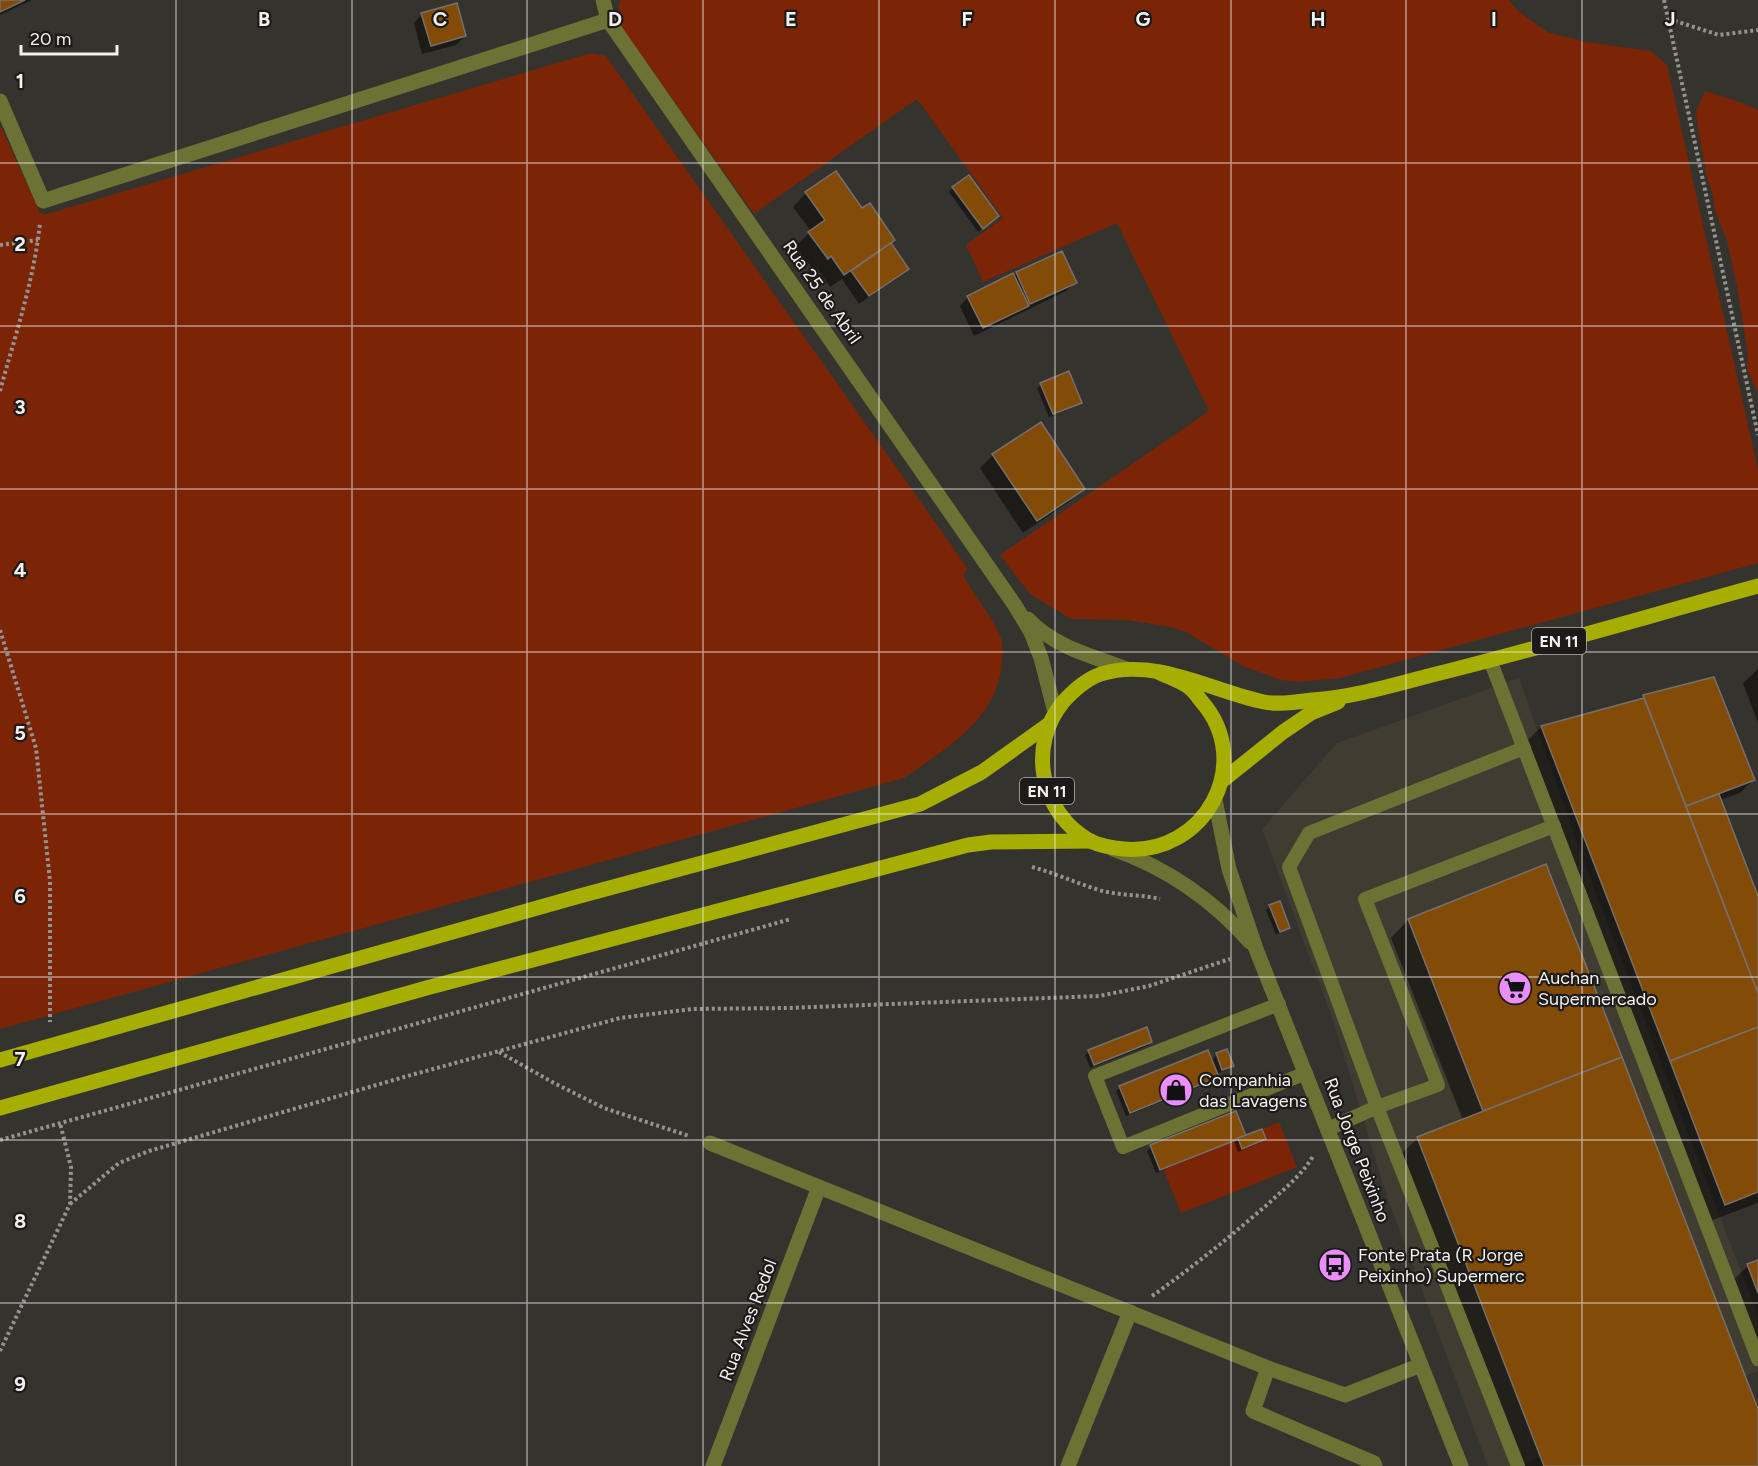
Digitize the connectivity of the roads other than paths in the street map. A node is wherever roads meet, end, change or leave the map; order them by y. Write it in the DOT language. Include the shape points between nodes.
graph roads {
  1 [pos="603,0"];
  2 [pos="608,20"];
  3 [pos="0,101"];
  4 [pos="1758,586"];
  5 [pos="1014,604"];
  6 [pos="1490,660"];
  7 [pos="1127,669"];
  8 [pos="1158,672"];
  9 [pos="1360,693"];
  10 [pos="1052,718"];
  11 [pos="1524,748"];
  12 [pos="1222,781"];
  13 [pos="1215,800"];
  14 [pos="1554,826"];
  15 [pos="1091,841"];
  16 [pos="1110,848"];
  17 [pos="1256,949"];
  18 [pos="1279,1004"];
  19 [pos="0,1060"];
  20 [pos="1306,1073"];
  21 [pos="1377,1107"];
  22 [pos="0,1108"];
  23 [pos="1328,1129"];
  24 [pos="710,1143"];
  25 [pos="819,1187"];
  26 [pos="1130,1312"];
  27 [pos="1758,1359"];
  28 [pos="1421,1365"];
  29 [pos="1268,1368"];
  30 [pos="713,1466"];
  31 [pos="1068,1466"];
  32 [pos="1375,1466"];
  33 [pos="1461,1466"];
  34 [pos="1518,1466"];
  1 -- 2 [label="street, Rua 25 de Abril"];
  2 -- 3 [label="street" via="43,201"];
  2 -- 5 [label="street, Rua 25 de Abril"];
  4 -- 6 [label="main road, EN 11"];
  5 -- 7 [label="street" via="1040,632 1071,649"];
  5 -- 10 [label="street" via="1041,658"];
  6 -- 9 [label="main road, EN 11"];
  6 -- 11 [label="lane"];
  7 -- 8 [label="main road, EN 11"];
  7 -- 10 [label="main road, EN 11" via="1098,675 1074,690"];
  8 -- 9 [label="main road" via="1266,703"];
  8 -- 12 [label="main road, EN 11" via="1189,687 1212,714 1224,747"];
  9 -- 12 [label="main road" via="1311,713"];
  10 -- 15 [label="main road, EN 11" via="1042,746 1047,792 1058,813"];
  10 -- 19 [label="main road" via="982,772 920,804"];
  11 -- 14 [label="lane"];
  11 -- 21 [label="lane" via="1309,833 1289,867"];
  12 -- 13 [label="main road, EN 11"];
  13 -- 16 [label="main road, EN 11" via="1196,826 1171,843 1140,851"];
  13 -- 17 [label="street" via="1229,869"];
  14 -- 21 [label="lane" via="1365,899 1438,1085"];
  14 -- 27 [label="lane"];
  15 -- 16 [label="main road, EN 11"];
  15 -- 22 [label="main road" via="968,845 430,987"];
  16 -- 17 [label="street" via="1165,871 1209,901"];
  17 -- 18 [label="street, Rua Jorge Peixinho"];
  18 -- 20 [label="street, Rua Jorge Peixinho"];
  18 -- 20 [label="lane" via="1095,1076 1123,1147"];
  20 -- 23 [label="street, Rua Jorge Peixinho"];
  21 -- 23 [label="lane"];
  21 -- 34 [label="lane"];
  23 -- 28 [label="street, Rua Jorge Peixinho"];
  24 -- 25 [label="street"];
  25 -- 26 [label="street"];
  25 -- 30 [label="street, Rua Alves Redol"];
  26 -- 29 [label="street"];
  26 -- 31 [label="street"];
  28 -- 29 [label="street" via="1345,1395"];
  28 -- 33 [label="street, Rua Jorge Peixinho"];
  29 -- 32 [label="street" via="1253,1411"];
}
